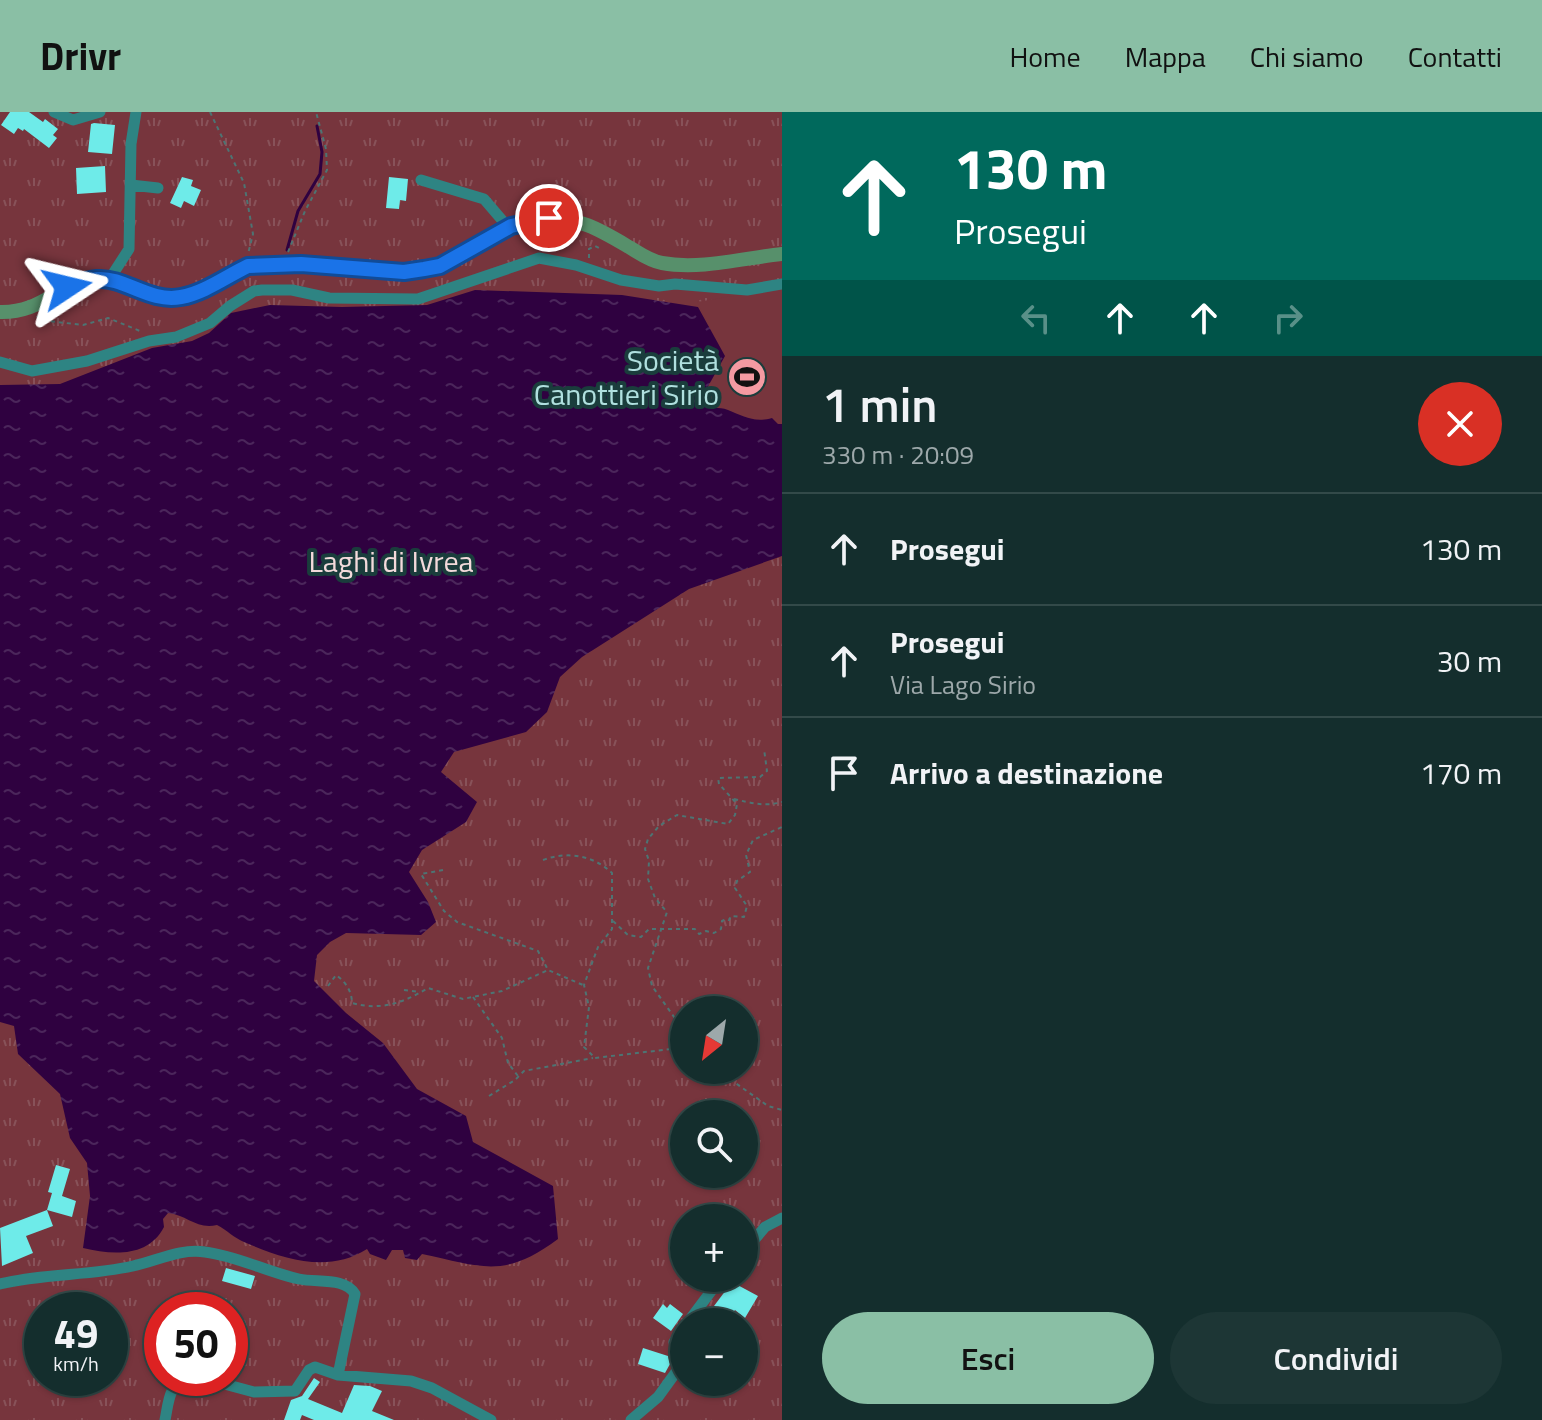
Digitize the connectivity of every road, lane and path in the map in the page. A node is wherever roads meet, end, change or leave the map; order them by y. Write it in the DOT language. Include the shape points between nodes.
graph roads {
  1 [pos="54,112"];
  2 [pos="100,112"];
  3 [pos="136,112"];
  4 [pos="210,112"];
  5 [pos="316,112"];
  6 [pos="421,180"];
  7 [pos="131,185"];
  8 [pos="158,188"];
  9 [pos="508,227"];
  10 [pos="782,254"];
  11 [pos="282,259"];
  12 [pos="253,265"];
  13 [pos="109,280"];
  14 [pos="782,284"];
  15 [pos="33,308"];
  16 [pos="0,312"];
  17 [pos="157,340"];
  18 [pos="0,362"];
  19 [pos="764,749"];
  20 [pos="733,799"];
  21 [pos="782,802"];
  22 [pos="782,827"];
  23 [pos="543,860"];
  24 [pos="443,870"];
  25 [pos="612,920"];
  26 [pos="662,930"];
  27 [pos="548,970"];
  28 [pos="584,985"];
  29 [pos="328,986"];
  30 [pos="404,990"];
  31 [pos="421,992"];
  32 [pos="473,997"];
  33 [pos="670,1011"];
  34 [pos="670,1049"];
  35 [pos="595,1058"];
  36 [pos="519,1077"];
  37 [pos="737,1084"];
  38 [pos="489,1096"];
  39 [pos="782,1110"];
  40 [pos="782,1218"];
  41 [pos="758,1235"];
  42 [pos="0,1284"];
  43 [pos="710,1292"];
  44 [pos="698,1308"];
  45 [pos="338,1375"];
  46 [pos="670,1380"];
  47 [pos="248,1391"];
  48 [pos="170,1396"];
  49 [pos="165,1420"];
  50 [pos="491,1420"];
  51 [pos="631,1420"];
  1 -- 2 [label="street" via="73,120"];
  3 -- 7 [label="street"];
  4 -- 12 [label="path" via="244,183"];
  5 -- 11 [label="path" via="327,170"];
  6 -- 9 [label="street" via="484,199"];
  7 -- 8 [label="street"];
  7 -- 13 [label="street" via="129,249"];
  9 -- 10 [label="main road" via="549,218 592,225 659,263"];
  9 -- 12 [label="main road" via="440,266 404,272"];
  12 -- 13 [label="main road" via="179,298 161,298"];
  13 -- 15 [label="main road" via="67,287"];
  14 -- 17 [label="street" via="747,290 659,286 539,258 418,299 254,291 210,323"];
  15 -- 16 [label="main road"];
  15 -- 17 [label="path" via="40,320 83,325 108,318"];
  17 -- 18 [label="street" via="32,371"];
  19 -- 20 [label="path" via="767,771 760,777 718,778"];
  20 -- 21 [label="path" via="757,806"];
  20 -- 26 [label="path" via="735,815 728,824 677,815 648,839 648,879 667,912"];
  22 -- 26 [label="path" via="753,840 746,855 750,872 735,888 747,906 744,917 731,916 714,933"];
  23 -- 25 [label="path" via="568,853 602,864 612,873"];
  24 -- 27 [label="path" via="421,874 444,911 457,922 538,951"];
  25 -- 26 [label="path" via="628,935"];
  25 -- 28 [label="path"];
  26 -- 33 [label="path" via="648,968 652,986"];
  27 -- 28 [label="path"];
  27 -- 32 [label="path" via="502,991"];
  28 -- 35 [label="path" via="589,1007 584,1047"];
  29 -- 31 [label="path" via="336,975 352,1003 367,1008 403,1003"];
  30 -- 31 [label="path"];
  31 -- 32 [label="path" via="428,988"];
  32 -- 36 [label="path" via="502,1038 508,1063"];
  34 -- 35 [label="path"];
  35 -- 36 [label="path" via="524,1071"];
  36 -- 38 [label="path"];
  37 -- 39 [label="path"];
  40 -- 41 [label="street"];
  42 -- 45 [label="street" via="202,1251 300,1279 343,1284 355,1294"];
  43 -- 44 [label="street"];
  45 -- 47 [label="street" via="315,1367 295,1391"];
  45 -- 50 [label="street" via="411,1381"];
  46 -- 51 [label="street"];
  48 -- 49 [label="street"];
}
